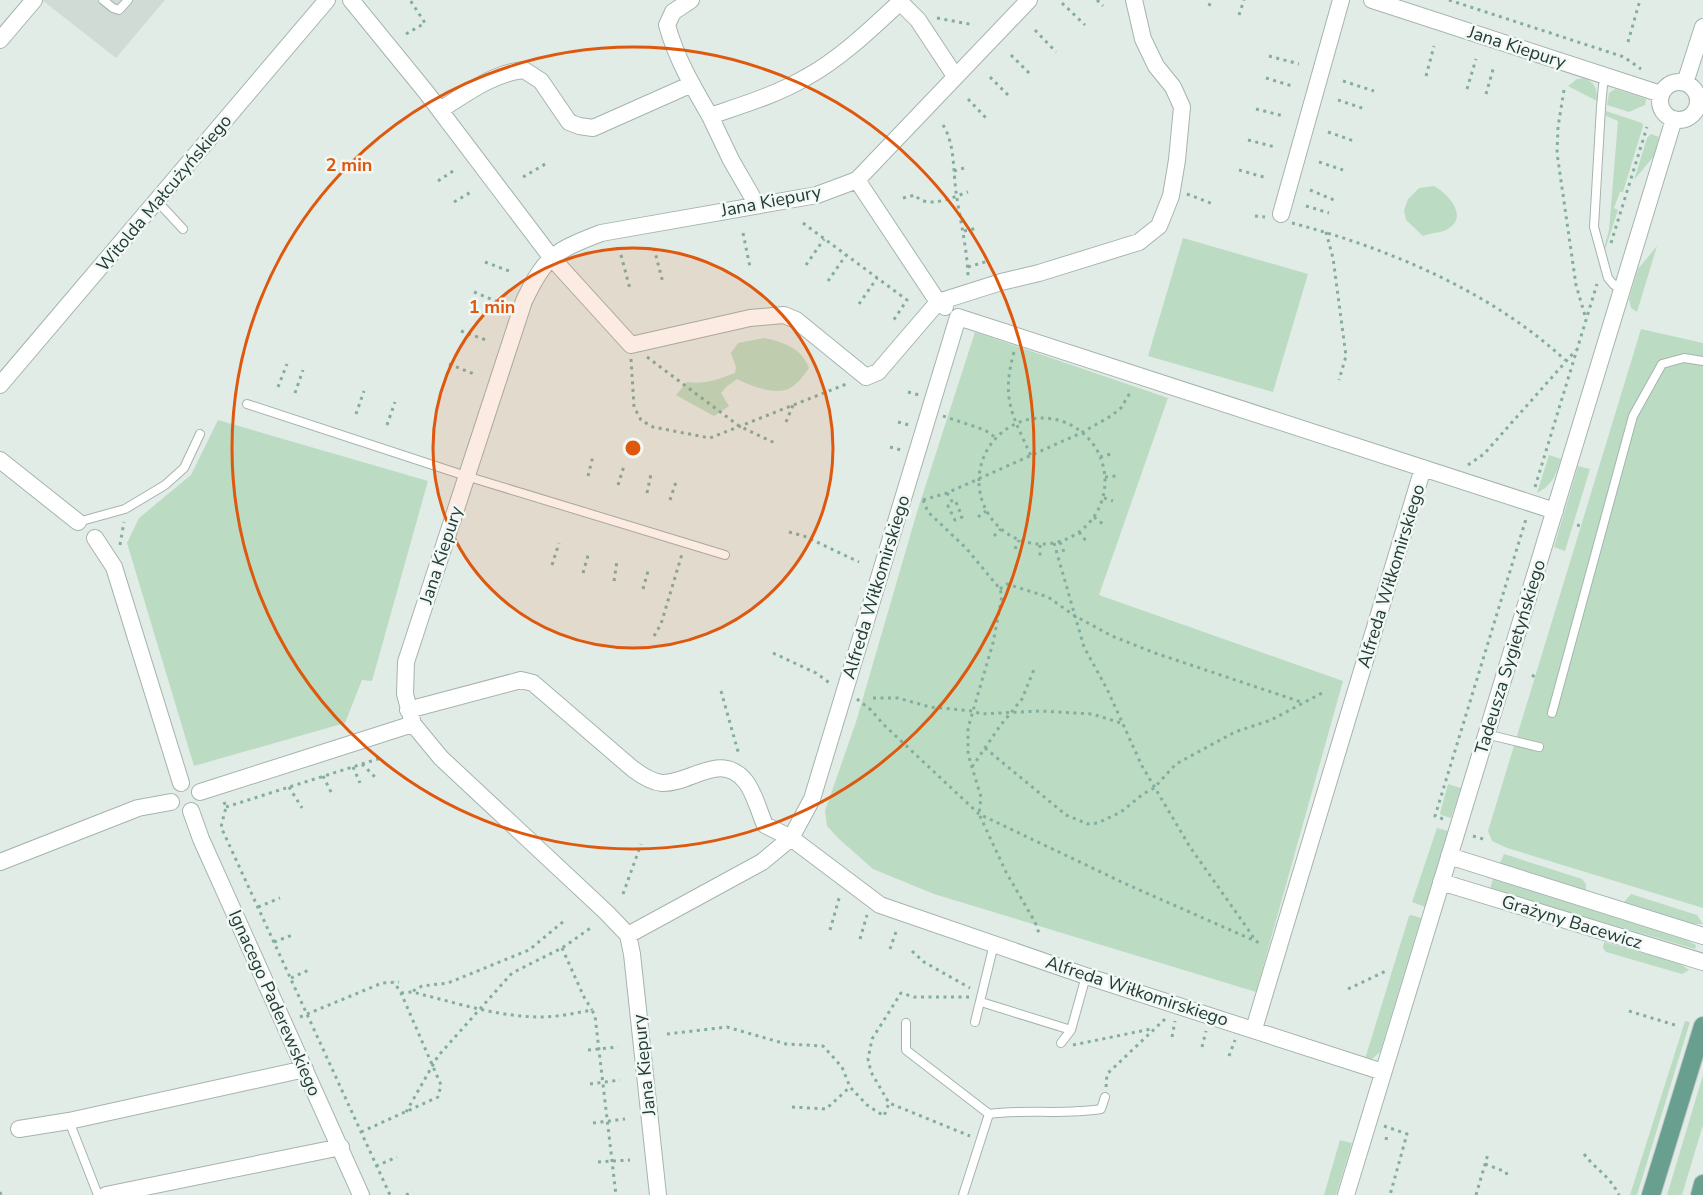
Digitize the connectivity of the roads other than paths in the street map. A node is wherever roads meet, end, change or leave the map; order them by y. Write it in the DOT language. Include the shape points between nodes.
graph roads {
  1 [pos="34,0"];
  2 [pos="103,0"];
  3 [pos="128,0"];
  4 [pos="327,0"];
  5 [pos="351,0"];
  6 [pos="691,0"];
  7 [pos="1029,0"];
  8 [pos="1134,0"];
  9 [pos="1341,0"];
  10 [pos="1372,0"];
  11 [pos="900,1"];
  12 [pos="1703,27"];
  13 [pos="0,40"];
  14 [pos="955,76"];
  15 [pos="1607,77"];
  16 [pos="1685,83"];
  17 [pos="692,84"];
  18 [pos="1661,94"];
  19 [pos="1700,107"];
  20 [pos="440,110"];
  21 [pos="710,116"];
  22 [pos="1674,119"];
  23 [pos="857,180"];
  24 [pos="157,201"];
  25 [pos="757,205"];
  26 [pos="1280,218"];
  27 [pos="183,229"];
  28 [pos="551,257"];
  29 [pos="1623,287"];
  30 [pos="938,302"];
  31 [pos="958,316"];
  32 [pos="1703,361"];
  33 [pos="0,386"];
  34 [pos="247,404"];
  35 [pos="200,434"];
  36 [pos="0,460"];
  37 [pos="1423,468"];
  38 [pos="466,476"];
  39 [pos="1555,511"];
  40 [pos="78,522"];
  41 [pos="95,538"];
  42 [pos="725,555"];
  43 [pos="1552,713"];
  44 [pos="411,717"];
  45 [pos="1486,734"];
  46 [pos="1539,747"];
  47 [pos="181,783"];
  48 [pos="200,792"];
  49 [pos="171,802"];
  50 [pos="191,811"];
  51 [pos="791,838"];
  52 [pos="1449,856"];
  53 [pos="0,862"];
  54 [pos="1441,882"];
  55 [pos="628,935"];
  56 [pos="1703,936"];
  57 [pos="994,944"];
  58 [pos="1703,962"];
  59 [pos="1086,976"];
  60 [pos="982,998"];
  61 [pos="975,1022"];
  62 [pos="906,1023"];
  63 [pos="1703,1026"];
  64 [pos="1254,1029"];
  65 [pos="1071,1030"];
  66 [pos="1063,1041"];
  67 [pos="305,1069"];
  68 [pos="1383,1072"];
  69 [pos="1105,1097"];
  70 [pos="988,1114"];
  71 [pos="69,1121"];
  72 [pos="19,1130"];
  73 [pos="341,1148"];
  74 [pos="1703,1184"];
  75 [pos="98,1195"];
  76 [pos="106,1195"];
  77 [pos="361,1195"];
  78 [pos="658,1195"];
  79 [pos="963,1195"];
  80 [pos="1346,1195"];
  81 [pos="1651,1195"];
  82 [pos="1700,1195"];
  1 -- 13 [label="street"];
  2 -- 3 [label="lane" via="120,10"];
  4 -- 24 [label="street, Witolda Małcużyńskiego"];
  5 -- 20 [label="street"];
  6 -- 17 [label="street" via="673,12 667,25"];
  7 -- 14 [label="street, Jana Kiepury"];
  8 -- 30 [label="street" via="1143,39 1182,106 1172,196 1159,226 1139,242"];
  9 -- 26 [label="street"];
  10 -- 15 [label="street, Jana Kiepury"];
  11 -- 14 [label="street" via="918,20"];
  11 -- 21 [label="street" via="871,29 806,78"];
  12 -- 16 [label="street"];
  14 -- 23 [label="street, Jana Kiepury"];
  15 -- 18 [label="street, Jana Kiepury"];
  15 -- 29 [label="lane" via="1601,107 1594,227 1608,278"];
  16 -- 18 [label="street" via="1671,84"];
  16 -- 19 [label="street" via="1695,92"];
  17 -- 20 [label="street" via="593,129 569,122 541,81 524,69 510,71"];
  17 -- 21 [label="street"];
  18 -- 22 [label="street" via="1664,111"];
  19 -- 22 [label="street" via="1688,117"];
  20 -- 28 [label="street"];
  21 -- 25 [label="street"];
  22 -- 29 [label="street, Tadeusza Sygietyńskiego"];
  23 -- 25 [label="street, Jana Kiepury" via="817,195"];
  23 -- 30 [label="street"];
  24 -- 27 [label="lane"];
  24 -- 33 [label="street, Witolda Małcużyńskiego"];
  25 -- 28 [label="street, Jana Kiepury" via="601,232"];
  28 -- 30 [label="street" via="631,345 750,318 784,315 796,320 866,376 878,372"];
  28 -- 38 [label="street, Jana Kiepury" via="524,301"];
  29 -- 39 [label="street, Tadeusza Sygietyńskiego"];
  30 -- 31 [label="street"];
  31 -- 37 [label="street, Alfreda Wiłkomirskiego"];
  31 -- 51 [label="street, Alfreda Wiłkomirskiego" via="812,800"];
  32 -- 43 [label="lane" via="1684,358 1662,364 1633,416"];
  34 -- 38 [label="lane"];
  35 -- 40 [label="lane" via="184,468 165,485 125,509"];
  36 -- 40 [label="street"];
  37 -- 39 [label="street, Alfreda Wiłkomirskiego"];
  37 -- 64 [label="street, Alfreda Wiłkomirskiego"];
  38 -- 42 [label="lane"];
  38 -- 44 [label="street, Jana Kiepury" via="406,662 405,694"];
  39 -- 45 [label="street, Tadeusza Sygietyńskiego"];
  41 -- 47 [label="street" via="114,567"];
  44 -- 48 [label="street"];
  44 -- 51 [label="street" via="521,680 533,683 644,777 662,783 722,767 739,776 747,783 765,825"];
  44 -- 55 [label="street" via="441,758"];
  45 -- 46 [label="lane"];
  45 -- 52 [label="street, Tadeusza Sygietyńskiego"];
  47 -- 48 [label="street" via="190,783"];
  47 -- 49 [label="street" via="171,793"];
  48 -- 50 [label="street" via="199,804"];
  49 -- 50 [label="street" via="177,810"];
  49 -- 53 [label="street" via="138,808"];
  50 -- 67 [label="street, Ignacego Paderewskiego"];
  51 -- 55 [label="street" via="762,862"];
  51 -- 57 [label="street, Alfreda Wiłkomirskiego" via="880,905"];
  52 -- 54 [label="street, Tadeusza Sygietyńskiego"];
  52 -- 56 [label="street, Grażyny Bacewicz"];
  54 -- 58 [label="street, Grażyny Bacewicz"];
  54 -- 68 [label="street, Tadeusza Sygietyńskiego"];
  55 -- 78 [label="street, Jana Kiepury"];
  57 -- 59 [label="street, Alfreda Wiłkomirskiego"];
  57 -- 60 [label="lane"];
  59 -- 64 [label="street, Alfreda Wiłkomirskiego"];
  59 -- 65 [label="lane"];
  60 -- 61 [label="lane"];
  60 -- 65 [label="lane"];
  62 -- 70 [label="lane" via="906,1050"];
  63 -- 81 [label="main road"];
  64 -- 68 [label="street, Alfreda Wiłkomirskiego"];
  65 -- 66 [label="lane"];
  67 -- 71 [label="street"];
  67 -- 73 [label="street, Ignacego Paderewskiego"];
  68 -- 80 [label="street, Tadeusza Sygietyńskiego"];
  69 -- 70 [label="lane" via="1101,1109 1090,1111 1014,1110"];
  70 -- 79 [label="lane"];
  71 -- 72 [label="street"];
  71 -- 75 [label="lane"];
  73 -- 76 [label="street"];
  73 -- 77 [label="street, Ignacego Paderewskiego"];
  74 -- 82 [label="main road"];
}
